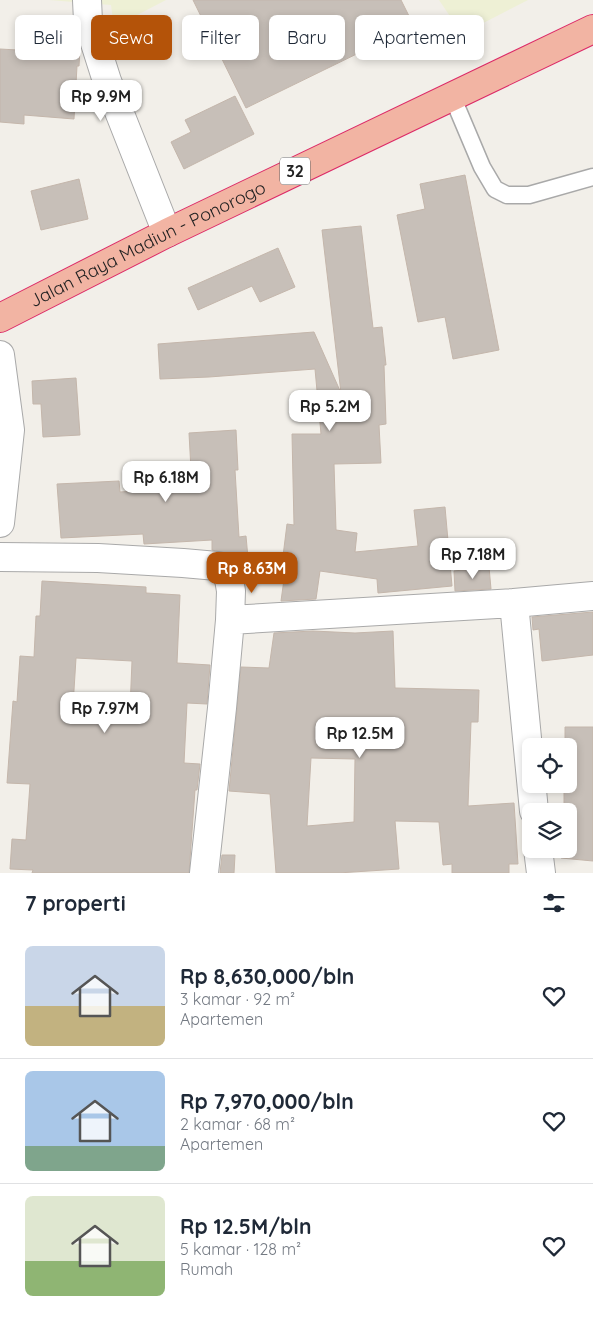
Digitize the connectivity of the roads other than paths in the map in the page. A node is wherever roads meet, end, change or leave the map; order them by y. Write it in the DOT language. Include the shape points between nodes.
graph roads {
  1 [pos="86,0"];
  2 [pos="593,29"];
  3 [pos="452,96"];
  4 [pos="593,177"];
  5 [pos="167,233"];
  6 [pos="0,318"];
  7 [pos="0,355"];
  8 [pos="0,523"];
  9 [pos="0,557"];
  10 [pos="593,596"];
  11 [pos="514,603"];
  12 [pos="230,620"];
  13 [pos="533,803"];
  14 [pos="539,858"];
  15 [pos="204,873"];
  16 [pos="541,873"];
  1 -- 5 [label="street" via="88,21 107,80"];
  2 -- 3 [label="highway, Jalan Raya Madiun - Ponorogo / 32"];
  3 -- 4 [label="lane" via="495,189 507,195 529,195"];
  3 -- 5 [label="highway, Jalan Raya Madiun - Ponorogo / 32"];
  5 -- 6 [label="highway, Jalan Raya Madiun - Ponorogo / 32"];
  7 -- 8 [label="street" via="10,430"];
  9 -- 12 [label="street" via="98,558 217,566 229,579"];
  10 -- 11 [label="street"];
  11 -- 12 [label="street"];
  11 -- 13 [label="street"];
  12 -- 15 [label="street"];
  14 -- 16 [label="street"];
}
